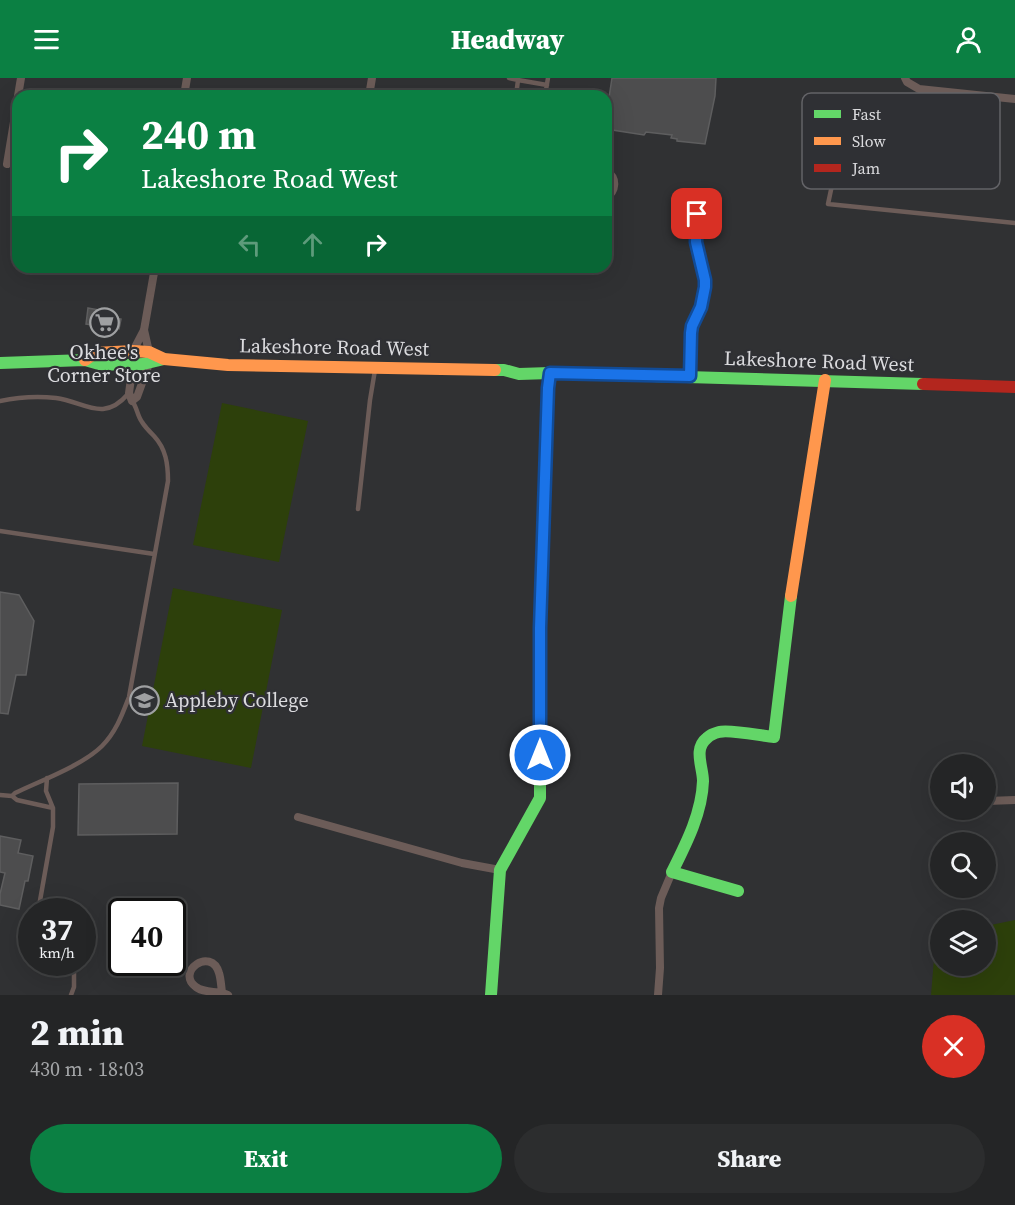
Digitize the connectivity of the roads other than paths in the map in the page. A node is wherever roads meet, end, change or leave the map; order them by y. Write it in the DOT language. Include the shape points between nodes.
graph roads {
  1 [pos="509,78"];
  2 [pos="548,78"];
  3 [pos="905,78"];
  4 [pos="518,80"];
  5 [pos="547,85"];
  6 [pos="517,90"];
  7 [pos="546,90"];
  8 [pos="957,93"];
  9 [pos="1000,97"];
  10 [pos="1015,99"];
  11 [pos="12,134"];
  12 [pos="7,164"];
  13 [pos="612,175"];
  14 [pos="831,189"];
  15 [pos="612,192"];
  16 [pos="676,204"];
  17 [pos="717,210"];
  18 [pos="697,214"];
  19 [pos="1015,223"];
  20 [pos="153,273"];
  21 [pos="144,330"];
  22 [pos="133,351"];
  23 [pos="149,358"];
  24 [pos="85,360"];
  25 [pos="0,363"];
  26 [pos="133,364"];
  27 [pos="375,368"];
  28 [pos="550,373"];
  29 [pos="690,376"];
  30 [pos="825,380"];
  31 [pos="1015,387"];
  32 [pos="130,397"];
  33 [pos="0,401"];
  34 [pos="358,508"];
  35 [pos="0,531"];
  36 [pos="154,554"];
  37 [pos="47,778"];
  38 [pos="0,795"];
  39 [pos="12,796"];
  40 [pos="1015,800"];
  41 [pos="996,801"];
  42 [pos="53,808"];
  43 [pos="298,817"];
  44 [pos="500,870"];
  45 [pos="672,872"];
  46 [pos="738,891"];
  47 [pos="41,898"];
  48 [pos="74,976"];
  49 [pos="71,995"];
  50 [pos="490,995"];
  51 [pos="658,995"];
  1 -- 4 [label="lane"];
  2 -- 5 [label="lane"];
  3 -- 8 [label="street" via="919,89"];
  4 -- 5 [label="lane"];
  4 -- 6 [label="lane"];
  5 -- 7 [label="lane"];
  9 -- 10 [label="street"];
  11 -- 12 [label="street"];
  13 -- 15 [label="street"];
  14 -- 19 [label="lane" via="828,204"];
  16 -- 18 [label="street"];
  17 -- 18 [label="street"];
  18 -- 29 [label="street" via="696,242 705,287 692,326"];
  20 -- 21 [label="street"];
  21 -- 22 [label="street"];
  21 -- 23 [label="street"];
  22 -- 23 [label="street, Lakeshore Road West"];
  22 -- 24 [label="street, Lakeshore Road West" via="95,353"];
  22 -- 26 [label="street"];
  23 -- 26 [label="street, Lakeshore Road West"];
  23 -- 27 [label="street, Lakeshore Road West" via="228,365"];
  23 -- 32 [label="street" via="137,398"];
  24 -- 25 [label="street, Lakeshore Road West"];
  24 -- 26 [label="street, Lakeshore Road West"];
  26 -- 32 [label="street"];
  27 -- 28 [label="street, Lakeshore Road West"];
  27 -- 34 [label="lane"];
  28 -- 29 [label="street, Lakeshore Road West"];
  28 -- 44 [label="street" via="540,628 540,798"];
  29 -- 30 [label="street, Lakeshore Road West"];
  30 -- 31 [label="street, Lakeshore Road West"];
  30 -- 45 [label="street" via="791,593 774,737 721,731 705,739 700,747 702,797"];
  32 -- 33 [label="lane" via="99,410 45,397"];
  32 -- 36 [label="lane" via="166,457 168,481"];
  35 -- 36 [label="lane"];
  36 -- 37 [label="lane" via="129,697 118,725 95,753"];
  37 -- 39 [label="lane"];
  37 -- 42 [label="lane" via="46,791"];
  38 -- 39 [label="lane"];
  39 -- 42 [label="lane"];
  40 -- 41 [label="street"];
  42 -- 47 [label="lane"];
  43 -- 44 [label="street"];
  44 -- 50 [label="street"];
  45 -- 46 [label="street"];
  45 -- 51 [label="street" via="659,908"];
  48 -- 49 [label="lane"];
}
